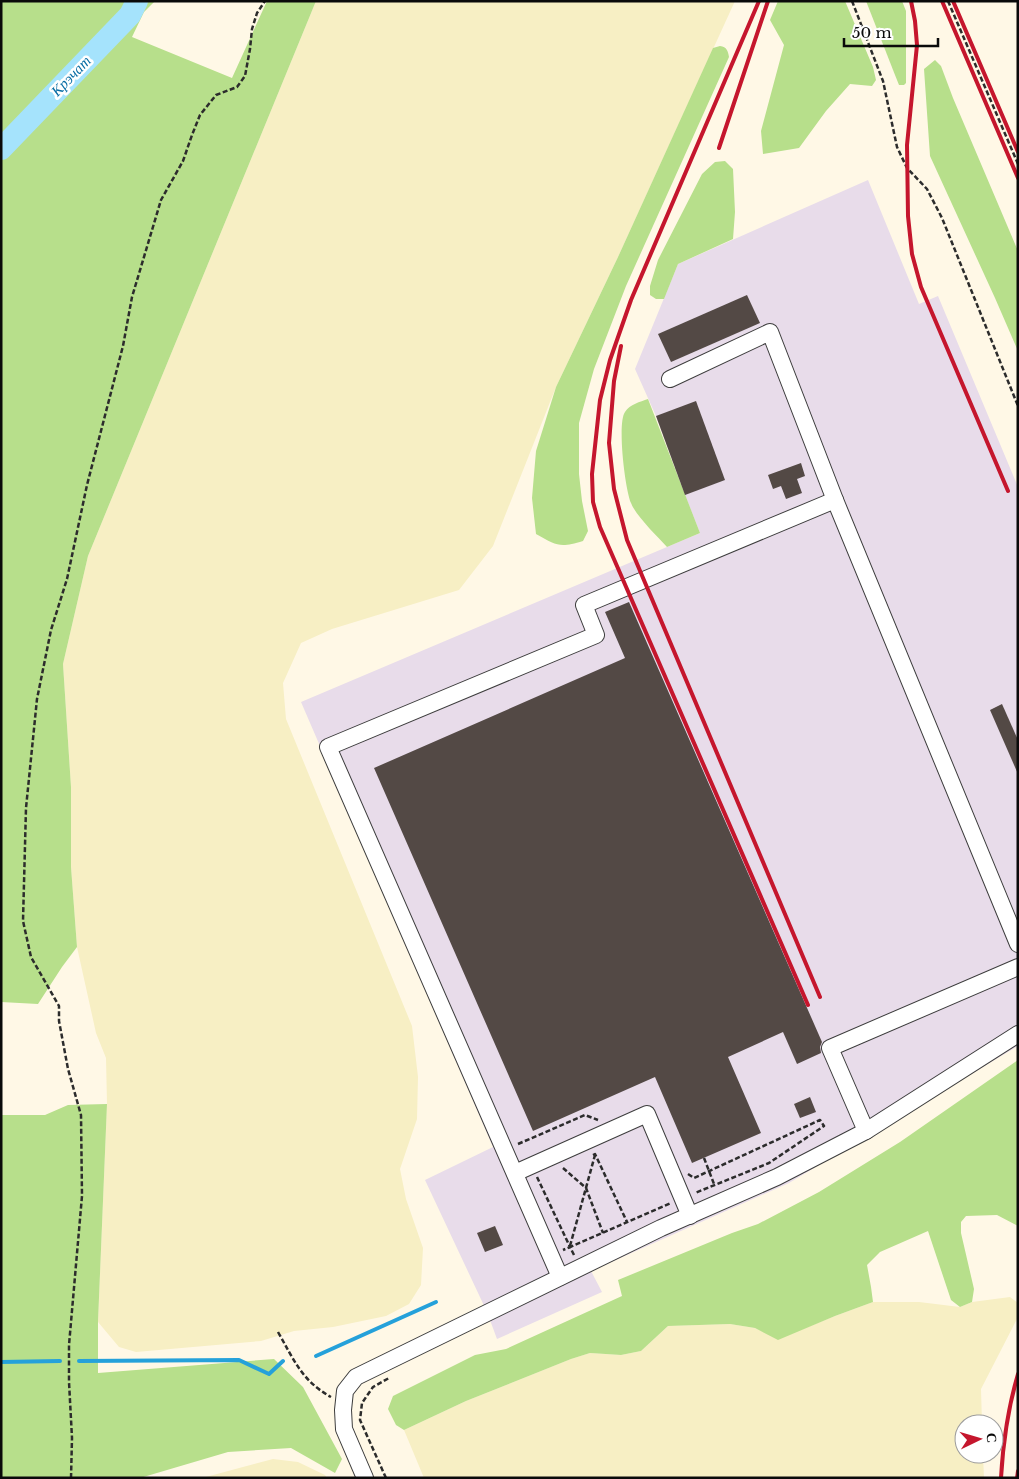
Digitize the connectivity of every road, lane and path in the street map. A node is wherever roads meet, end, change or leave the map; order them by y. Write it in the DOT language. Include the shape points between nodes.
graph roads {
  1 [pos="265,1"];
  2 [pos="852,1"];
  3 [pos="948,1"];
  4 [pos="1018,164"];
  5 [pos="670,379"];
  6 [pos="1018,406"];
  7 [pos="835,500"];
  8 [pos="1018,944"];
  9 [pos="1018,967"];
  10 [pos="1018,1034"];
  11 [pos="616,1127"];
  12 [pos="866,1131"];
  13 [pos="514,1145"];
  14 [pos="596,1154"];
  15 [pos="587,1157"];
  16 [pos="704,1158"];
  17 [pos="571,1164"];
  18 [pos="526,1173"];
  19 [pos="545,1174"];
  20 [pos="714,1185"];
  21 [pos="586,1188"];
  22 [pos="690,1216"];
  23 [pos="627,1222"];
  24 [pos="603,1233"];
  25 [pos="570,1247"];
  26 [pos="551,1256"];
  27 [pos="560,1277"];
  28 [pos="278,1332"];
  29 [pos="344,1405"];
  30 [pos="71,1478"];
  31 [pos="365,1478"];
  1 -- 30 [label="path" via="252,29 245,76 237,87 216,96 200,115 183,161 161,200 132,297 123,346 87,485 67,579 51,630 37,699 26,808 23,921 31,957 59,1006 68,1069 81,1115 82,1196 69,1345"];
  2 -- 6 [label="path" via="884,80 897,147 942,218"];
  3 -- 4 [label="path"];
  5 -- 7 [label="lane" via="770,332"];
  7 -- 8 [label="lane"];
  7 -- 18 [label="lane" via="584,605 596,635 328,747"];
  9 -- 12 [label="lane" via="830,1048"];
  10 -- 12 [label="lane"];
  11 -- 13 [label="path" via="585,1115"];
  11 -- 18 [label="lane"];
  11 -- 22 [label="lane" via="647,1114"];
  12 -- 22 [label="lane" via="777,1178"];
  14 -- 15 [label="path"];
  14 -- 21 [label="path"];
  14 -- 23 [label="path"];
  16 -- 20 [label="path"];
  17 -- 21 [label="path" via="562,1167"];
  18 -- 19 [label="path"];
  18 -- 25 [label="path"];
  18 -- 26 [label="lane"];
  21 -- 24 [label="path"];
  21 -- 25 [label="path"];
  22 -- 27 [label="lane"];
  25 -- 26 [label="path"];
  26 -- 27 [label="lane"];
  27 -- 29 [label="lane" via="356,1376 346,1391"];
  28 -- 29 [label="path" via="301,1373 322,1392"];
  29 -- 31 [label="lane" via="344,1429"];
}
